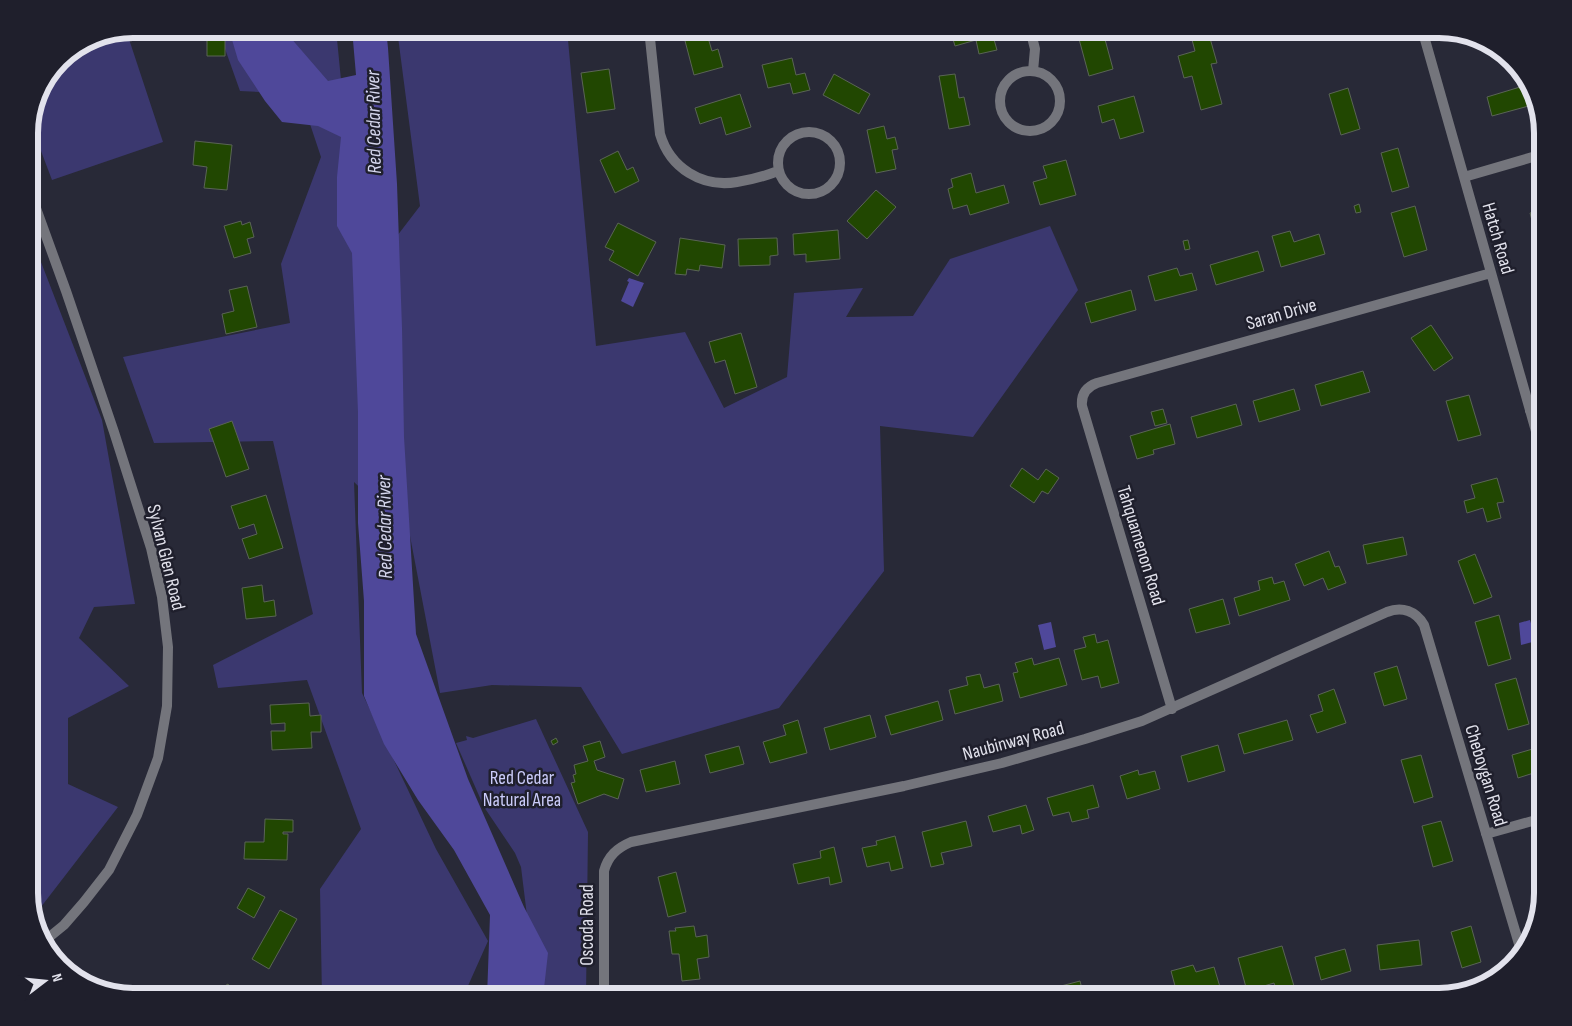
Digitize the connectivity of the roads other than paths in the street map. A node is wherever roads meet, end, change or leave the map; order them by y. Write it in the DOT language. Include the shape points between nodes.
graph roads {
  1 [pos="649,38"];
  2 [pos="1033,38"];
  3 [pos="1425,38"];
  4 [pos="1033,71"];
  5 [pos="1534,157"];
  6 [pos="778,171"];
  7 [pos="1464,177"];
  8 [pos="38,214"];
  9 [pos="1491,273"];
  10 [pos="1084,392"];
  11 [pos="1534,410"];
  12 [pos="1530,411"];
  13 [pos="1534,425"];
  14 [pos="1410,611"];
  15 [pos="1172,708"];
  16 [pos="1534,821"];
  17 [pos="1486,834"];
  18 [pos="611,855"];
  19 [pos="48,938"];
  20 [pos="1519,944"];
  21 [pos="604,988"];
  1 -- 6 [label="street" via="660,134 665,149 676,163 698,178 717,183 735,183"];
  2 -- 4 [label="street" via="1036,49"];
  3 -- 7 [label="street, Hatch Road"];
  4 -- 4 [label="street" via="1021,72 1009,80 1001,93 1004,115 1020,129 1042,128 1049,124 1059,105 1060,97 1054,84 1043,74"];
  5 -- 7 [label="street"];
  6 -- 6 [label="street" via="787,186 794,190 818,193 832,185 836,178 839,154 836,146 824,135 800,132 781,147"];
  7 -- 9 [label="street, Hatch Road"];
  8 -- 19 [label="street, Sylvan Glen Road" via="151,548 162,597 168,648 167,706 158,758 137,815 109,870 64,925"];
  9 -- 10 [label="street, Saran Drive" via="1097,383"];
  9 -- 12 [label="street, Hatch Road"];
  10 -- 15 [label="street, Tahquamenon Road" via="1082,406"];
  11 -- 12 [label="street"];
  12 -- 13 [label="street, Hatch Road"];
  14 -- 15 [label="street, Naubinway Road" via="1397,609 1386,612"];
  14 -- 17 [label="street, Cheboygan Road" via="1424,625"];
  15 -- 18 [label="street, Naubinway Road" via="1142,721 1002,763 818,805 631,842"];
  16 -- 17 [label="street"];
  17 -- 20 [label="street, Cheboygan Road"];
  18 -- 21 [label="street, Oscoda Road" via="604,871"];
}
